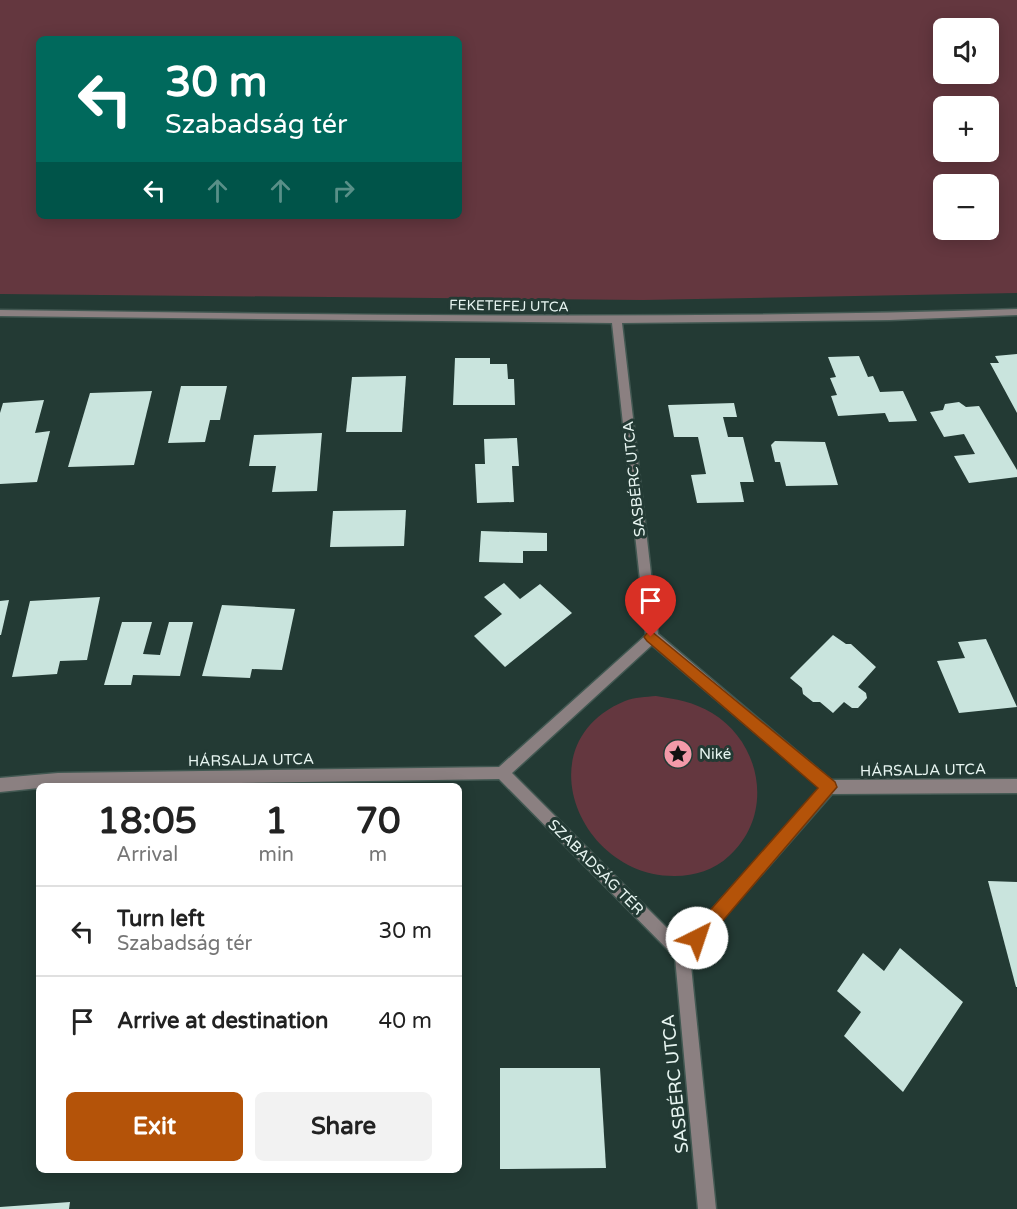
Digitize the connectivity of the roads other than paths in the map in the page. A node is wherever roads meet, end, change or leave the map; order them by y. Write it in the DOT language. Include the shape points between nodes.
graph roads {
  1 [pos="1017,312"];
  2 [pos="0,313"];
  3 [pos="617,321"];
  4 [pos="651,637"];
  5 [pos="502,773"];
  6 [pos="0,784"];
  7 [pos="1017,786"];
  8 [pos="829,787"];
  9 [pos="682,954"];
  10 [pos="707,1209"];
  1 -- 3 [label="street, FEKETEFEJ UTCA"];
  2 -- 3 [label="street, FEKETEFEJ UTCA"];
  3 -- 4 [label="street, SASBÉRC UTCA"];
  4 -- 5 [label="street"];
  4 -- 8 [label="street"];
  5 -- 6 [label="street, HÁRSALJA UTCA"];
  5 -- 9 [label="street, SZABADSÁG TÉR"];
  7 -- 8 [label="street, HÁRSALJA UTCA"];
  8 -- 9 [label="street"];
  9 -- 10 [label="street, SASBÉRC UTCA"];
}
